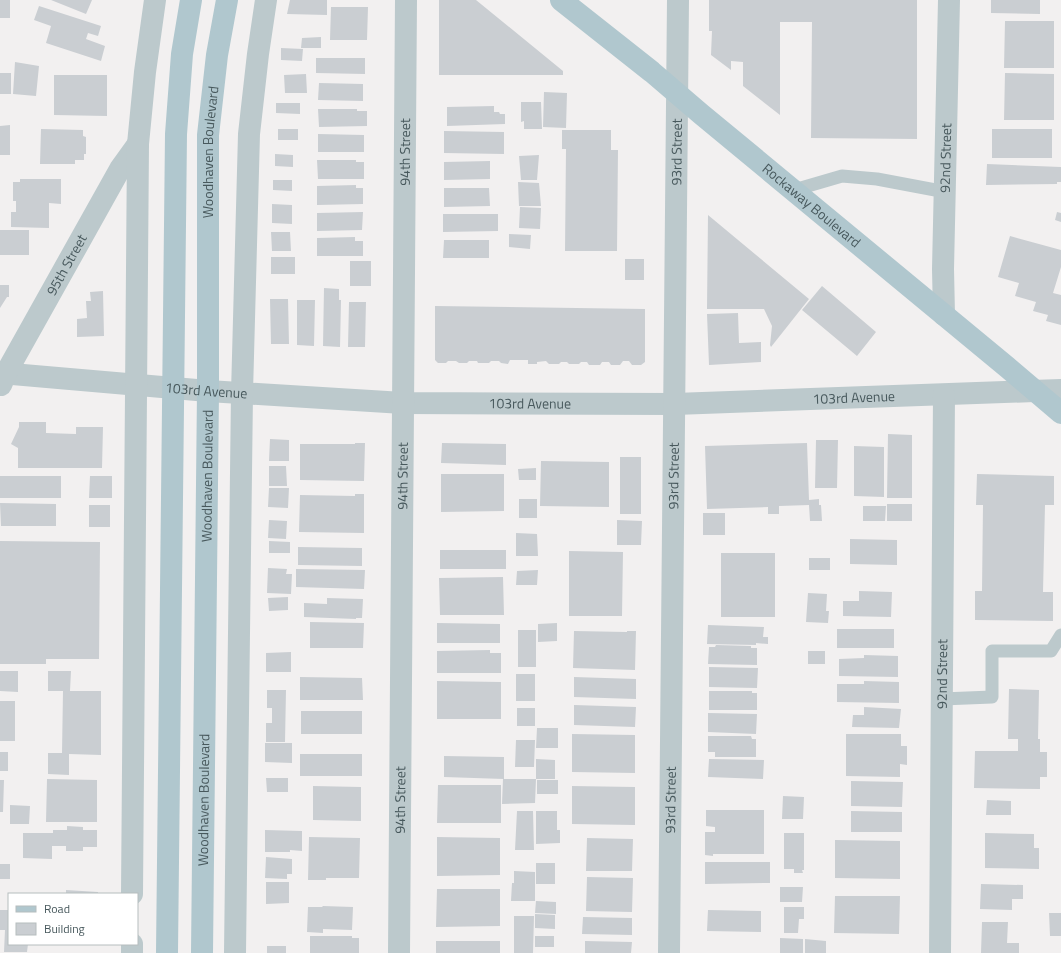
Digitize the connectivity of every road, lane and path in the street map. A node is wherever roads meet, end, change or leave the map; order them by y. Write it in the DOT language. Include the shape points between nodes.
graph roads {
  1 [pos="155,0"];
  2 [pos="191,0"];
  3 [pos="226,0"];
  4 [pos="266,0"];
  5 [pos="406,0"];
  6 [pos="561,0"];
  7 [pos="678,0"];
  8 [pos="949,0"];
  9 [pos="676,93"];
  10 [pos="138,144"];
  11 [pos="794,190"];
  12 [pos="946,192"];
  13 [pos="944,315"];
  14 [pos="2,378"];
  15 [pos="136,385"];
  16 [pos="173,388"];
  17 [pos="1061,390"];
  18 [pos="208,391"];
  19 [pos="242,392"];
  20 [pos="1035,392"];
  21 [pos="944,395"];
  22 [pos="403,403"];
  23 [pos="674,404"];
  24 [pos="1061,413"];
  25 [pos="1061,635"];
  26 [pos="942,699"];
  27 [pos="132,893"];
  28 [pos="167,953"];
  29 [pos="202,953"];
  30 [pos="235,953"];
  31 [pos="398,953"];
  32 [pos="669,953"];
  33 [pos="940,953"];
  1 -- 10 [label="street"];
  2 -- 16 [label="main road" via="182,54 176,134"];
  3 -- 18 [label="main road, Woodhaven Boulevard" via="208,135"];
  4 -- 19 [label="street" via="249,134"];
  5 -- 22 [label="street, 94th Street"];
  6 -- 9 [label="main road, Rockaway Boulevard"];
  7 -- 9 [label="street, 93rd Street"];
  8 -- 12 [label="street, 92nd Street"];
  9 -- 11 [label="main road, Rockaway Boulevard"];
  9 -- 23 [label="street, 93rd Street"];
  10 -- 14 [label="street, 95th Street" via="120,169"];
  10 -- 15 [label="street"];
  11 -- 12 [label="lane" via="842,176 877,178"];
  11 -- 13 [label="main road, Rockaway Boulevard"];
  12 -- 13 [label="street, 92nd Street"];
  13 -- 20 [label="main road, Rockaway Boulevard"];
  14 -- 15 [label="street, 103rd Avenue"];
  15 -- 16 [label="street, 103rd Avenue"];
  15 -- 27 [label="street"];
  16 -- 18 [label="street, 103rd Avenue"];
  16 -- 28 [label="main road"];
  17 -- 20 [label="street, 103rd Avenue"];
  18 -- 19 [label="street, 103rd Avenue"];
  18 -- 29 [label="main road, Woodhaven Boulevard"];
  19 -- 22 [label="street, 103rd Avenue"];
  19 -- 30 [label="street"];
  20 -- 21 [label="street, 103rd Avenue"];
  20 -- 24 [label="main road, Rockaway Boulevard"];
  21 -- 23 [label="street, 103rd Avenue"];
  21 -- 26 [label="street, 92nd Street"];
  22 -- 23 [label="street, 103rd Avenue"];
  22 -- 31 [label="street, 94th Street"];
  23 -- 32 [label="street, 93rd Street"];
  25 -- 26 [label="lane" via="1050,651 992,651 992,697"];
  26 -- 33 [label="street, 92nd Street"];
}
